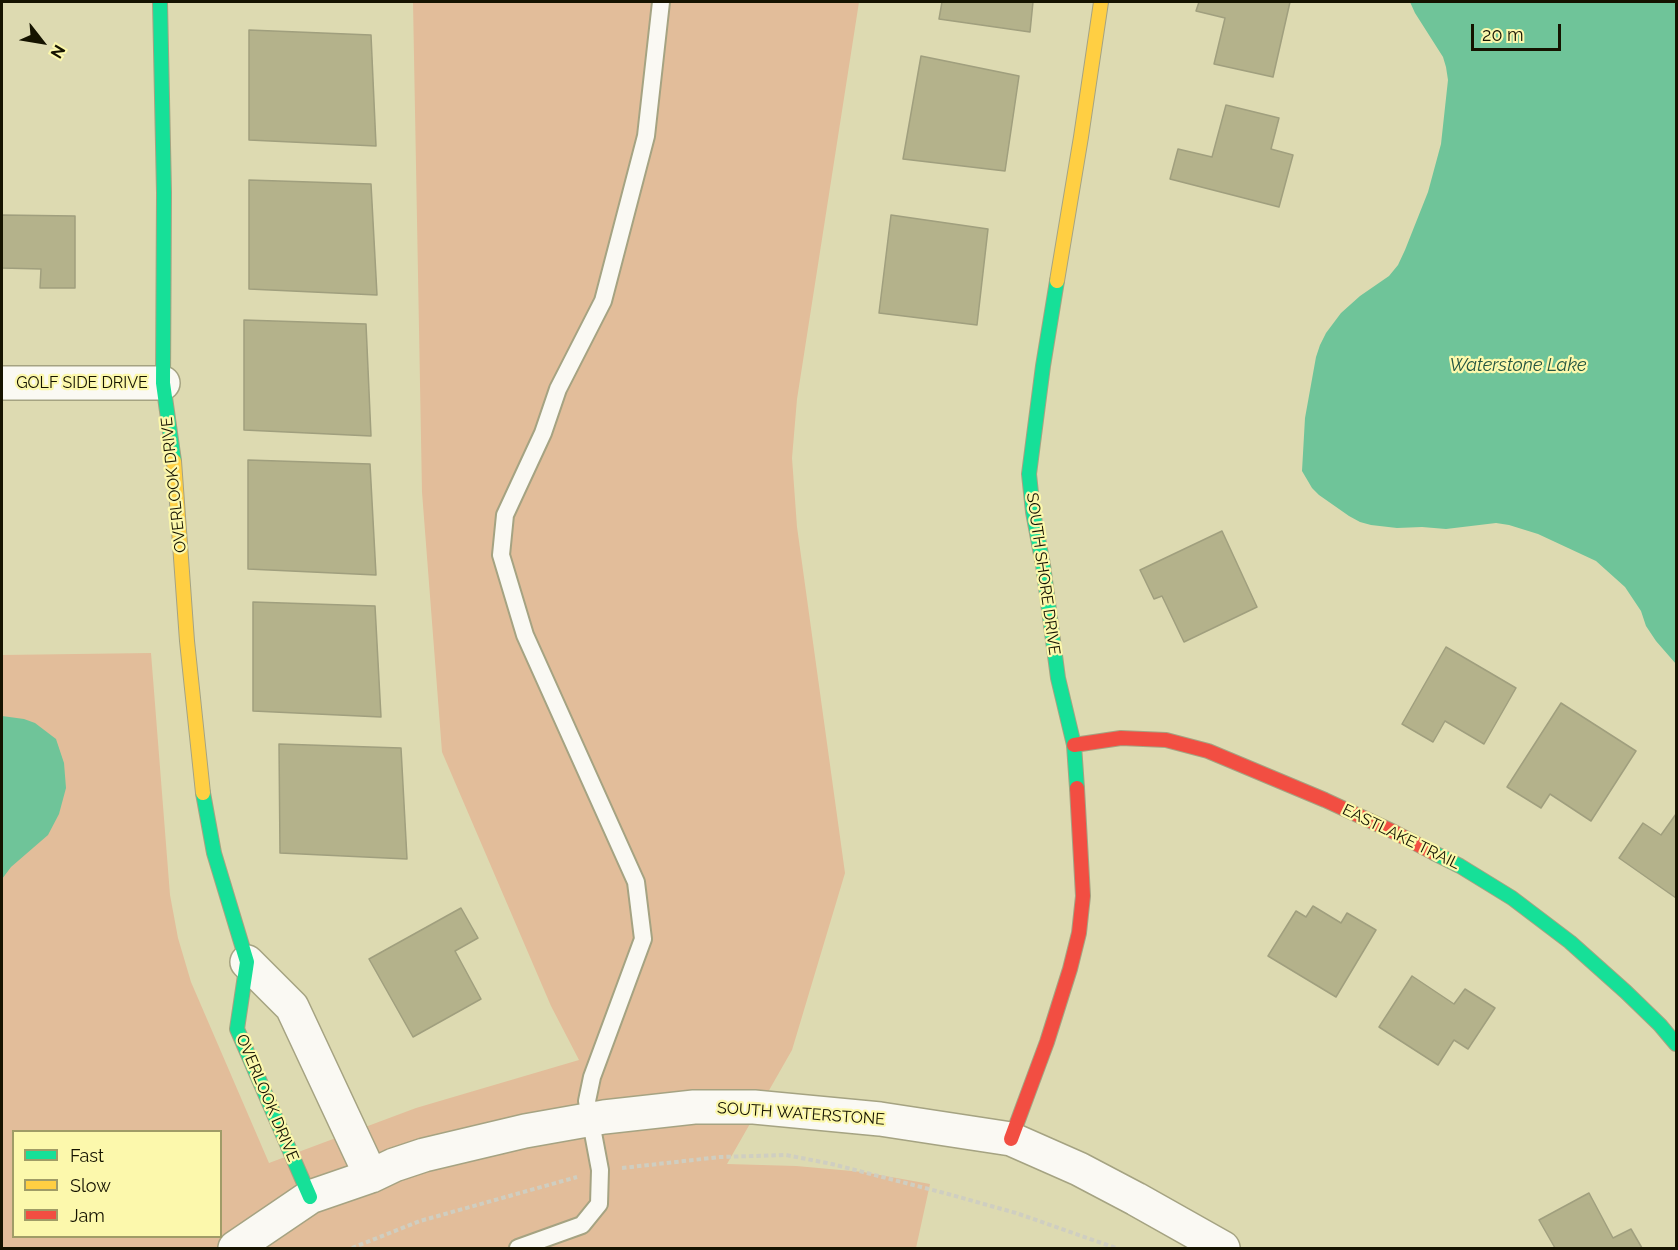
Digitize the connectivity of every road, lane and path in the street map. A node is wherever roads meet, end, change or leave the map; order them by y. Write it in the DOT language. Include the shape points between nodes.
graph roads {
  1 [pos="160,2"];
  2 [pos="661,2"];
  3 [pos="1101,2"];
  4 [pos="2,383"];
  5 [pos="163,383"];
  6 [pos="1074,745"];
  7 [pos="248,962"];
  8 [pos="1677,1044"];
  9 [pos="590,1119"];
  10 [pos="1011,1139"];
  11 [pos="600,1170"];
  12 [pos="371,1176"];
  13 [pos="309,1197"];
  14 [pos="235,1248"];
  15 [pos="352,1248"];
  16 [pos="518,1248"];
  17 [pos="1116,1248"];
  18 [pos="1222,1248"];
  1 -- 5 [label="street, OVERLOOK DRIVE"];
  2 -- 9 [label="lane" via="646,136 603,302 558,389 543,433 505,515 501,555 525,635 636,882 643,939 592,1077 587,1101"];
  3 -- 6 [label="street, SOUTH SHORE DRIVE" via="1029,474 1058,678"];
  4 -- 5 [label="street, GOLF SIDE DRIVE"];
  5 -- 7 [label="street, OVERLOOK DRIVE" via="176,472 201,783 214,853"];
  6 -- 8 [label="street, EASTLAKE TRAIL" via="1121,738 1166,740 1208,751 1392,831 1512,898 1570,942"];
  6 -- 10 [label="street, SOUTH SHORE DRIVE" via="1083,896 1079,933"];
  7 -- 12 [label="street, OVERLOOK DRIVE" via="292,1007"];
  7 -- 13 [label="street, OVERLOOK DRIVE" via="237,1029"];
  9 -- 10 [label="street, SOUTH WATERSTONE" via="694,1107 754,1107 880,1119"];
  9 -- 11 [label="lane"];
  9 -- 12 [label="street, SOUTH WATERSTONE" via="424,1155"];
  10 -- 18 [label="street, SOUTH WATERSTONE" via="1089,1174"];
  11 -- 15 [label="path" via="420,1221"];
  11 -- 16 [label="lane" via="599,1204 582,1224"];
  11 -- 17 [label="path" via="720,1156 786,1155 994,1207"];
  12 -- 13 [label="street, SOUTH WATERSTONE"];
  13 -- 14 [label="street, SOUTH WATERSTONE"];
}
